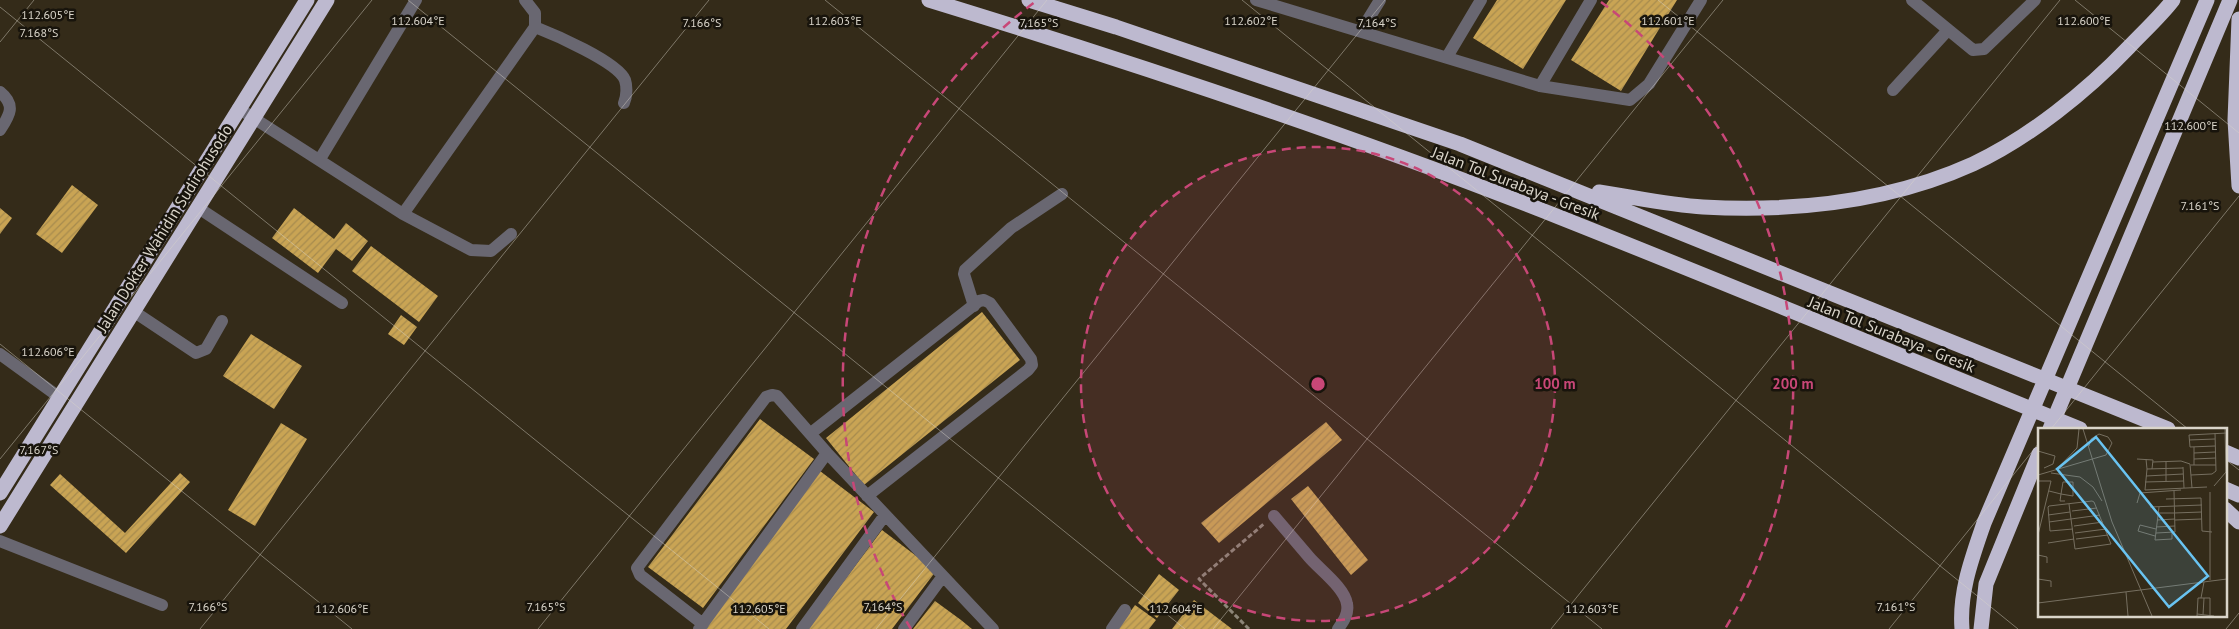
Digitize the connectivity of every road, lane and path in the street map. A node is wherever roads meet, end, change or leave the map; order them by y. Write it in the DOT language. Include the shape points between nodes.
graph roads {
  1 [pos="307,0"];
  2 [pos="327,0"];
  3 [pos="416,0"];
  4 [pos="525,0"];
  5 [pos="929,0"];
  6 [pos="1029,0"];
  7 [pos="1380,0"];
  8 [pos="1481,0"];
  9 [pos="1592,0"];
  10 [pos="1700,0"];
  11 [pos="1913,0"];
  12 [pos="2035,0"];
  13 [pos="2173,0"];
  14 [pos="2207,0"];
  15 [pos="2230,0"];
  16 [pos="1264,1"];
  17 [pos="2239,19"];
  18 [pos="535,27"];
  19 [pos="1948,30"];
  20 [pos="1361,31"];
  21 [pos="1447,57"];
  22 [pos="1540,86"];
  23 [pos="1892,90"];
  24 [pos="0,92"];
  25 [pos="624,103"];
  26 [pos="238,108"];
  27 [pos="254,118"];
  28 [pos="0,130"];
  29 [pos="320,159"];
  30 [pos="2239,186"];
  31 [pos="1575,188"];
  32 [pos="1062,194"];
  33 [pos="198,207"];
  34 [pos="403,214"];
  35 [pos="511,234"];
  36 [pos="342,303"];
  37 [pos="974,306"];
  38 [pos="133,311"];
  39 [pos="222,321"];
  40 [pos="0,354"];
  41 [pos="59,397"];
  42 [pos="2050,428"];
  43 [pos="2078,428"];
  44 [pos="2166,428"];
  45 [pos="811,433"];
  46 [pos="2226,452"];
  47 [pos="827,453"];
  48 [pos="2239,458"];
  49 [pos="2036,461"];
  50 [pos="2226,489"];
  51 [pos="0,493"];
  52 [pos="2239,495"];
  53 [pos="867,496"];
  54 [pos="2226,510"];
  55 [pos="885,514"];
  56 [pos="1274,516"];
  57 [pos="2239,522"];
  58 [pos="0,526"];
  59 [pos="0,541"];
  60 [pos="943,576"];
  61 [pos="162,605"];
  62 [pos="1125,610"];
  63 [pos="701,627"];
  64 [pos="802,629"];
  65 [pos="904,629"];
  66 [pos="993,629"];
  67 [pos="1112,629"];
  68 [pos="1248,629"];
  69 [pos="1338,629"];
  70 [pos="1962,629"];
  71 [pos="1981,629"];
  1 -- 26 [label="highway, Jalan Dokter Wahidin Sudirohusodo"];
  2 -- 27 [label="highway, Jalan Dokter Wahidin Sudirohusodo"];
  3 -- 29 [label="street"];
  4 -- 18 [label="street" via="535,12"];
  5 -- 43 [label="highway, Jalan Tol Surabaya - Gresik" via="1083,47 1286,116 1529,206"];
  6 -- 31 [label="highway, Jalan Tol Surabaya - Gresik" via="1354,107"];
  7 -- 20 [label="street"];
  8 -- 21 [label="street"];
  9 -- 22 [label="street"];
  10 -- 22 [label="street" via="1649,84 1630,100"];
  11 -- 19 [label="street"];
  12 -- 19 [label="street" via="1984,49 1973,50"];
  13 -- 31 [label="highway" via="2109,67 2062,107 1973,164 1906,188 1837,203 1784,208 1702,207"];
  14 -- 70 [label="highway" via="2012,454 1970,562 1961,606"];
  15 -- 42 [label="highway"];
  16 -- 20 [label="street"];
  17 -- 30 [label="highway" via="2234,120"];
  18 -- 25 [label="street" via="605,61 618,72 624,78"];
  18 -- 34 [label="street"];
  19 -- 23 [label="street"];
  20 -- 21 [label="street"];
  21 -- 22 [label="street"];
  24 -- 28 [label="street" via="8,98 11,114"];
  26 -- 27 [label="street"];
  26 -- 41 [label="highway, Jalan Dokter Wahidin Sudirohusodo"];
  27 -- 29 [label="street"];
  27 -- 33 [label="highway, Jalan Dokter Wahidin Sudirohusodo"];
  29 -- 34 [label="street"];
  31 -- 44 [label="highway, Jalan Tol Surabaya - Gresik"];
  32 -- 37 [label="street" via="1011,228 965,270"];
  33 -- 36 [label="street"];
  33 -- 38 [label="highway, Jalan Dokter Wahidin Sudirohusodo"];
  34 -- 35 [label="street" via="471,250 491,251"];
  37 -- 45 [label="street"];
  37 -- 53 [label="street" via="984,300 990,303 1032,364"];
  38 -- 39 [label="street" via="196,353 206,349"];
  38 -- 58 [label="highway, Jalan Dokter Wahidin Sudirohusodo"];
  40 -- 41 [label="street"];
  41 -- 51 [label="highway, Jalan Dokter Wahidin Sudirohusodo"];
  45 -- 47 [label="street"];
  45 -- 63 [label="street" via="778,396 766,397 637,568 640,575"];
  46 -- 48 [label="highway"];
  47 -- 53 [label="street"];
  47 -- 63 [label="street"];
  49 -- 71 [label="highway" via="1986,584"];
  50 -- 52 [label="highway"];
  53 -- 55 [label="street"];
  54 -- 57 [label="highway"];
  55 -- 60 [label="street"];
  55 -- 64 [label="street"];
  56 -- 68 [label="path" via="1199,579"];
  56 -- 69 [label="street" via="1310,559 1331,578 1348,604 1346,617"];
  59 -- 61 [label="street"];
  60 -- 65 [label="street"];
  60 -- 66 [label="street"];
  62 -- 67 [label="street"];
}
